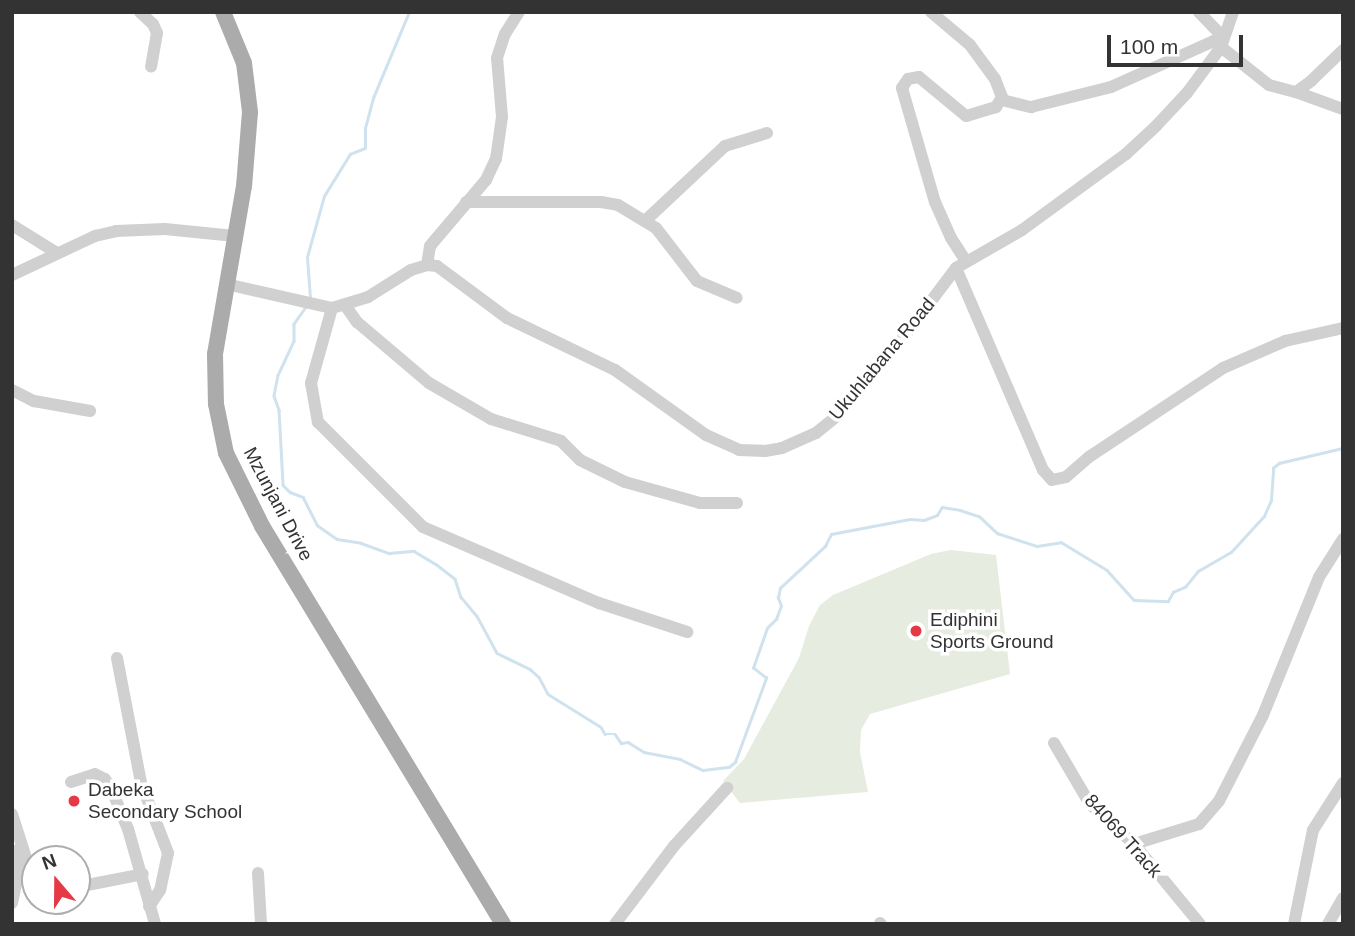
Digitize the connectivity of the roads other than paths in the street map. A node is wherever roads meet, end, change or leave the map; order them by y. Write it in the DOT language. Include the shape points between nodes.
graph roads {
  1 [pos="139,12"];
  2 [pos="223,12"];
  3 [pos="519,12"];
  4 [pos="931,12"];
  5 [pos="1199,12"];
  6 [pos="1233,12"];
  7 [pos="1222,42"];
  8 [pos="1343,50"];
  9 [pos="151,66"];
  10 [pos="1296,92"];
  11 [pos="1002,100"];
  12 [pos="1343,109"];
  13 [pos="766,134"];
  14 [pos="466,202"];
  15 [pos="646,220"];
  16 [pos="12,225"];
  17 [pos="235,236"];
  18 [pos="57,253"];
  19 [pos="961,264"];
  20 [pos="427,265"];
  21 [pos="12,275"];
  22 [pos="226,284"];
  23 [pos="737,298"];
  24 [pos="332,307"];
  25 [pos="1343,328"];
  26 [pos="12,390"];
  27 [pos="90,411"];
  28 [pos="737,503"];
  29 [pos="1343,539"];
  30 [pos="687,632"];
  31 [pos="117,658"];
  32 [pos="1054,743"];
  33 [pos="71,782"];
  34 [pos="1343,783"];
  35 [pos="727,788"];
  36 [pos="12,814"];
  37 [pos="19,834"];
  38 [pos="1134,844"];
  39 [pos="22,845"];
  40 [pos="258,873"];
  41 [pos="143,874"];
  42 [pos="91,884"];
  43 [pos="1343,898"];
  44 [pos="12,902"];
  45 [pos="149,907"];
  46 [pos="155,924"];
  47 [pos="261,924"];
  48 [pos="503,924"];
  49 [pos="615,924"];
  50 [pos="1200,924"];
  51 [pos="1294,924"];
  52 [pos="1328,924"];
  1 -- 9 [label="street" via="157,33"];
  2 -- 17 [label="main road, Mzunjani Drive" via="244,63 250,112"];
  3 -- 14 [label="street" via="497,58 502,117 496,159 486,180"];
  4 -- 11 [label="street" via="970,45 995,79"];
  5 -- 7 [label="street"];
  6 -- 7 [label="street, Ukuhlabana Road"];
  7 -- 10 [label="street" via="1269,85"];
  7 -- 11 [label="street" via="1111,87 1031,107"];
  7 -- 19 [label="street, Ukuhlabana Road" via="1187,93 1126,154 1023,230"];
  8 -- 10 [label="street"];
  10 -- 12 [label="street"];
  11 -- 19 [label="street" via="996,107 966,116 919,77 908,79 902,88 935,202"];
  13 -- 15 [label="street" via="725,146"];
  14 -- 15 [label="street" via="601,202 618,205"];
  14 -- 20 [label="street" via="430,246"];
  15 -- 23 [label="street" via="697,281"];
  16 -- 18 [label="street"];
  17 -- 18 [label="street" via="138,229 95,236"];
  17 -- 22 [label="main road, Mzunjani Drive"];
  18 -- 21 [label="street"];
  19 -- 20 [label="street, Ukuhlabana Road" via="838,415 816,433 765,451 738,450 706,435 615,370 518,324 445,270"];
  19 -- 25 [label="street" via="1043,470 1058,481 1223,368 1284,341"];
  20 -- 24 [label="street" via="368,297"];
  22 -- 24 [label="street"];
  22 -- 48 [label="main road, Mzunjani Drive" via="214,378 220,433 234,475"];
  24 -- 28 [label="street" via="357,322 429,383 491,419 561,441 580,460 625,482 700,503"];
  24 -- 30 [label="street" via="311,383 318,422 423,527 599,603"];
  26 -- 27 [label="street" via="34,401"];
  29 -- 38 [label="street" via="1320,577 1263,715 1219,801 1199,824"];
  31 -- 45 [label="street" via="141,783 168,853 160,890"];
  32 -- 38 [label="street, 84069 Track" via="1083,794"];
  33 -- 41 [label="street" via="95,774 105,779"];
  34 -- 51 [label="street" via="1313,830"];
  35 -- 49 [label="street" via="674,846"];
  36 -- 37 [label="street"];
  37 -- 39 [label="street"];
  37 -- 44 [label="street" via="19,871"];
  38 -- 50 [label="street, 84069 Track"];
  40 -- 47 [label="street"];
  41 -- 42 [label="street"];
  41 -- 45 [label="street"];
  43 -- 52 [label="street"];
  45 -- 46 [label="street"];
}
